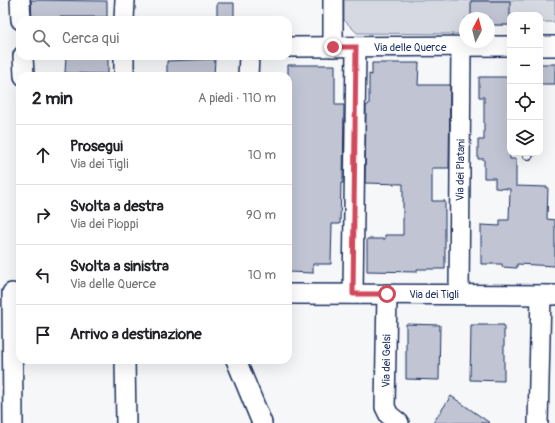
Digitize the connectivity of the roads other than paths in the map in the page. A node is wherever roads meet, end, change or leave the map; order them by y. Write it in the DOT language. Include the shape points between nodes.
graph roads {
  1 [pos="20,0"];
  2 [pos="125,0"];
  3 [pos="333,0"];
  4 [pos="21,16"];
  5 [pos="124,16"];
  6 [pos="459,46"];
  7 [pos="495,46"];
  8 [pos="507,46"];
  9 [pos="543,46"];
  10 [pos="555,46"];
  11 [pos="292,47"];
  12 [pos="333,47"];
  13 [pos="356,47"];
  14 [pos="461,48"];
  15 [pos="23,60"];
  16 [pos="124,60"];
  17 [pos="249,60"];
  18 [pos="24,72"];
  19 [pos="124,72"];
  20 [pos="248,72"];
  21 [pos="11,293"];
  22 [pos="292,294"];
  23 [pos="353,294"];
  24 [pos="387,294"];
  25 [pos="459,294"];
  26 [pos="548,295"];
  27 [pos="125,364"];
  28 [pos="238,364"];
  29 [pos="13,423"];
  30 [pos="126,423"];
  31 [pos="262,423"];
  32 [pos="398,423"];
  33 [pos="538,423"];
  1 -- 4 [label="street"];
  2 -- 5 [label="street"];
  3 -- 12 [label="street"];
  6 -- 13 [label="street, Via delle Querce"];
  7 -- 8 [label="street, Via delle Querce"];
  9 -- 10 [label="street"];
  11 -- 12 [label="street, Via delle Querce"];
  12 -- 13 [label="street, Via delle Querce"];
  13 -- 23 [label="street"];
  14 -- 25 [label="street, Via dei Platani"];
  15 -- 18 [label="street"];
  16 -- 19 [label="street"];
  17 -- 20 [label="street"];
  21 -- 29 [label="street"];
  22 -- 23 [label="street, Via dei Tigli"];
  23 -- 24 [label="street, Via dei Tigli"];
  24 -- 25 [label="street, Via dei Tigli"];
  24 -- 32 [label="street, Via dei Gelsi" via="385,408"];
  25 -- 26 [label="street, Via dei Tigli"];
  26 -- 33 [label="street"];
  27 -- 30 [label="street"];
  28 -- 31 [label="street"];
}
